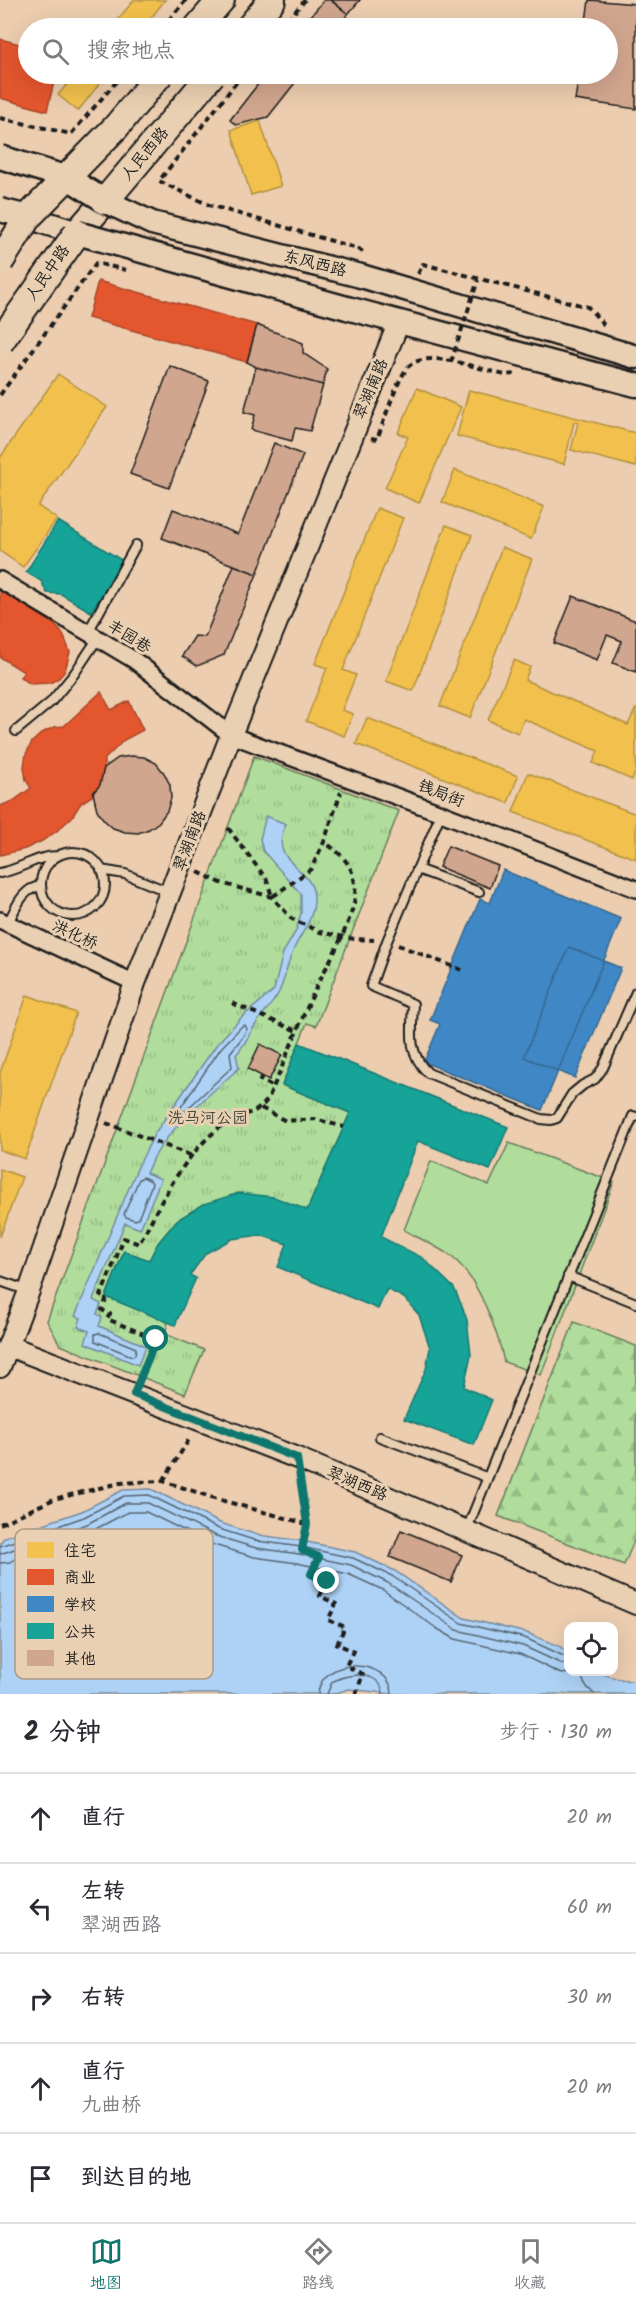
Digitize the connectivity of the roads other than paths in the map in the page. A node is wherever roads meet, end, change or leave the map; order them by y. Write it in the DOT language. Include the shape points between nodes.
graph roads {
  1 [pos="220,0"];
  2 [pos="272,0"];
  3 [pos="205,18"];
  4 [pos="257,18"];
  5 [pos="152,84"];
  6 [pos="204,84"];
  7 [pos="0,157"];
  8 [pos="68,178"];
  9 [pos="105,201"];
  10 [pos="0,210"];
  11 [pos="28,217"];
  12 [pos="77,233"];
  13 [pos="0,262"];
  14 [pos="399,322"];
  15 [pos="0,342"];
  16 [pos="636,357"];
  17 [pos="636,385"];
  18 [pos="136,545"];
  19 [pos="0,579"];
  20 [pos="93,635"];
  21 [pos="16,731"];
  22 [pos="231,735"];
  23 [pos="441,813"];
  24 [pos="58,856"];
  25 [pos="417,869"];
  26 [pos="101,870"];
  27 [pos="0,873"];
  28 [pos="41,886"];
  29 [pos="636,889"];
  30 [pos="170,892"];
  31 [pos="479,892"];
  32 [pos="4,921"];
  33 [pos="135,983"];
  34 [pos="636,992"];
  35 [pos="636,1117"];
  36 [pos="568,1276"];
  37 [pos="0,1281"];
  38 [pos="29,1292"];
  39 [pos="636,1303"];
  40 [pos="9,1346"];
  41 [pos="0,1367"];
  42 [pos="380,1437"];
  43 [pos="486,1477"];
  44 [pos="466,1530"];
  45 [pos="636,1604"];
  1 -- 3 [label="main road"];
  2 -- 4 [label="main road"];
  5 -- 8 [label="main road, bridge"];
  6 -- 9 [label="main road, 人民西路, bridge"];
  7 -- 8 [label="main road, 东风西路, bridge"];
  8 -- 9 [label="main road, 东风西路, bridge"];
  8 -- 11 [label="main road, bridge"];
  9 -- 12 [label="main road, 人民西路"];
  9 -- 16 [label="main road, 东风西路, bridge" via="152,223 364,266"];
  10 -- 11 [label="main road, 东风西路, bridge"];
  11 -- 12 [label="main road, 东风西路"];
  11 -- 13 [label="main road, bridge"];
  12 -- 14 [label="main road, 东风西路, bridge"];
  12 -- 15 [label="main road, 人民中路, bridge"];
  14 -- 17 [label="main road, 东风西路"];
  14 -- 22 [label="street, 翠湖南路"];
  18 -- 20 [label="lane"];
  19 -- 20 [label="street, 丰园巷"];
  20 -- 21 [label="lane" via="74,674 51,702"];
  20 -- 22 [label="street, 丰园巷" via="134,660"];
  22 -- 23 [label="street, 钱局街"];
  22 -- 30 [label="street, 翠湖南路"];
  23 -- 25 [label="lane"];
  23 -- 29 [label="street, 钱局街"];
  24 -- 26 [label="lane" via="85,854"];
  24 -- 27 [label="lane" via="36,859"];
  24 -- 28 [label="lane" via="45,868"];
  25 -- 31 [label="lane"];
  25 -- 34 [label="lane" via="371,986 412,1004 412,1050 418,1064 428,1073 541,1119 557,1118 572,1094 596,1079"];
  26 -- 28 [label="lane" via="105,883 100,901 78,916 52,910"];
  26 -- 30 [label="lane" via="124,874"];
  28 -- 32 [label="lane" via="26,892"];
  30 -- 33 [label="street, 翠湖南路"];
  32 -- 33 [label="street, 洪化桥"];
  33 -- 38 [label="street, 翠湖南路"];
  35 -- 36 [label="lane" via="633,1116"];
  36 -- 39 [label="lane"];
  36 -- 43 [label="lane"];
  37 -- 38 [label="lane"];
  38 -- 40 [label="street, 翠湖南路"];
  40 -- 41 [label="street, 翠湖南路"];
  40 -- 44 [label="street, 翠湖西路" via="297,1458"];
  42 -- 43 [label="lane"];
  43 -- 44 [label="lane"];
  44 -- 45 [label="street, 翠湖西路"];
}
